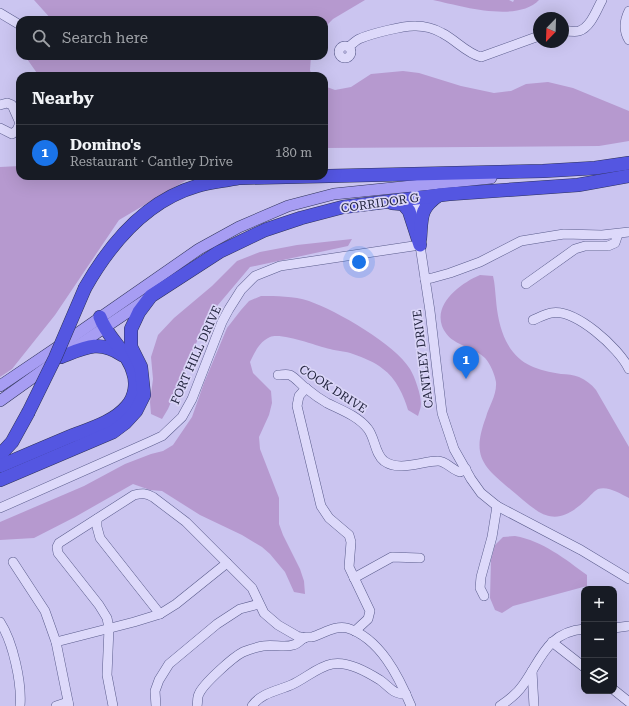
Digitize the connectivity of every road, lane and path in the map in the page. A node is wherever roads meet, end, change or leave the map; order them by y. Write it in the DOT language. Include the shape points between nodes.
graph roads {
  1 [pos="602,0"];
  2 [pos="629,12"];
  3 [pos="0,13"];
  4 [pos="16,23"];
  5 [pos="569,30"];
  6 [pos="533,38"];
  7 [pos="629,40"];
  8 [pos="349,47"];
  9 [pos="0,105"];
  10 [pos="16,114"];
  11 [pos="0,128"];
  12 [pos="16,131"];
  13 [pos="629,163"];
  14 [pos="543,172"];
  15 [pos="328,176"];
  16 [pos="629,176"];
  17 [pos="228,180"];
  18 [pos="414,192"];
  19 [pos="439,195"];
  20 [pos="380,203"];
  21 [pos="629,232"];
  22 [pos="618,234"];
  23 [pos="420,245"];
  24 [pos="425,279"];
  25 [pos="526,284"];
  26 [pos="151,296"];
  27 [pos="533,320"];
  28 [pos="104,323"];
  29 [pos="61,357"];
  30 [pos="125,358"];
  31 [pos="629,369"];
  32 [pos="278,375"];
  33 [pos="143,384"];
  34 [pos="0,386"];
  35 [pos="306,388"];
  36 [pos="0,401"];
  37 [pos="0,455"];
  38 [pos="0,466"];
  39 [pos="466,469"];
  40 [pos="0,480"];
  41 [pos="497,506"];
  42 [pos="0,508"];
  43 [pos="97,519"];
  44 [pos="420,558"];
  45 [pos="13,562"];
  46 [pos="227,564"];
  47 [pos="354,578"];
  48 [pos="629,579"];
  49 [pos="484,596"];
  50 [pos="259,604"];
  51 [pos="160,614"];
  52 [pos="0,622"];
  53 [pos="629,626"];
  54 [pos="109,628"];
  55 [pos="617,628"];
  56 [pos="581,629"];
  57 [pos="355,631"];
  58 [pos="305,638"];
  59 [pos="56,642"];
  60 [pos="552,642"];
  61 [pos="581,665"];
  62 [pos="532,671"];
  63 [pos="617,692"];
  64 [pos="406,694"];
  65 [pos="629,702"];
  66 [pos="69,704"];
  67 [pos="20,706"];
  68 [pos="56,706"];
  69 [pos="113,706"];
  70 [pos="156,706"];
  71 [pos="197,706"];
  72 [pos="252,706"];
  73 [pos="410,706"];
  74 [pos="500,706"];
  75 [pos="534,706"];
  1 -- 5 [label="street" via="584,28 579,31"];
  2 -- 7 [label="street" via="624,26"];
  3 -- 4 [label="street"];
  6 -- 8 [label="street" via="481,57 474,55 443,33 429,27 414,25 374,34 357,40"];
  9 -- 10 [label="street" via="12,105"];
  11 -- 12 [label="street" via="12,134"];
  13 -- 14 [label="highway"];
  14 -- 15 [label="highway, bridge"];
  14 -- 18 [label="main road"];
  16 -- 19 [label="highway, CORRIDOR G" via="578,185"];
  17 -- 37 [label="highway, bridge" via="196,186 169,197 126,230 114,244 85,288 28,413 12,442"];
  18 -- 19 [label="highway, CORRIDOR G"];
  18 -- 20 [label="highway, CORRIDOR G"];
  18 -- 23 [label="street, CANTLEY DRIVE"];
  18 -- 28 [label="main road" via="334,194 288,206 239,227 199,249"];
  19 -- 23 [label="highway" via="426,205"];
  20 -- 23 [label="highway" via="406,206"];
  20 -- 26 [label="highway, CORRIDOR G" via="343,207 265,230 219,252"];
  21 -- 22 [label="street"];
  22 -- 24 [label="street" via="564,234 521,241 450,274"];
  22 -- 25 [label="street" via="615,243 608,246 585,246 575,249"];
  23 -- 24 [label="street, CANTLEY DRIVE"];
  23 -- 42 [label="street, FORT HILL DRIVE" via="280,266 255,276 241,290 229,309 192,399 182,417 173,426 162,436"];
  24 -- 39 [label="street, CANTLEY DRIVE" via="442,413 454,449"];
  26 -- 28 [label="main road"];
  26 -- 33 [label="highway" via="131,329 131,347 141,367"];
  27 -- 31 [label="street" via="551,313 563,313 576,318 594,330 626,362"];
  28 -- 29 [label="main road"];
  28 -- 30 [label="highway"];
  28 -- 33 [label="highway" via="132,358"];
  28 -- 34 [label="main road"];
  29 -- 30 [label="highway" via="85,347 98,346 111,348"];
  29 -- 36 [label="main road"];
  30 -- 38 [label="highway" via="133,370 135,379 132,399 117,416"];
  32 -- 35 [label="street, COOK DRIVE" via="291,375"];
  33 -- 40 [label="highway" via="144,395 136,412 113,432"];
  35 -- 39 [label="street, COOK DRIVE" via="358,419 368,428 384,461 401,466 441,461 460,472"];
  35 -- 47 [label="street" via="299,396 297,406 321,506 329,518 349,535 349,567"];
  39 -- 41 [label="street, CANTLEY DRIVE" via="482,493"];
  41 -- 48 [label="street, CANTLEY DRIVE" via="581,550"];
  41 -- 49 [label="street" via="481,577 480,588"];
  43 -- 46 [label="street" via="134,495 147,494 186,522"];
  43 -- 51 [label="street" via="100,538"];
  43 -- 54 [label="street" via="59,543 57,547 58,553 99,605 107,618"];
  44 -- 47 [label="street" via="392,557"];
  45 -- 59 [label="street" via="45,611"];
  46 -- 50 [label="street" via="252,588"];
  46 -- 51 [label="street"];
  47 -- 57 [label="street" via="370,611 368,619"];
  50 -- 58 [label="street" via="264,613 278,625"];
  50 -- 70 [label="street" via="240,609 217,624 169,664 159,680"];
  51 -- 54 [label="street"];
  52 -- 67 [label="street" via="9,642 20,682"];
  53 -- 55 [label="street"];
  54 -- 59 [label="street"];
  54 -- 69 [label="street" via="107,675"];
  56 -- 60 [label="street" via="566,633"];
  57 -- 58 [label="street" via="336,629"];
  57 -- 64 [label="street" via="387,661"];
  58 -- 71 [label="street" via="293,646 262,646 242,653 212,677 199,694"];
  59 -- 66 [label="street"];
  60 -- 61 [label="street"];
  60 -- 62 [label="street" via="543,651"];
  62 -- 74 [label="street" via="512,698"];
  62 -- 75 [label="street"];
  63 -- 65 [label="street"];
  64 -- 72 [label="street" via="394,692 362,670 346,664 332,664 297,683 259,697"];
  64 -- 73 [label="street"];
  66 -- 68 [label="street"];
}
